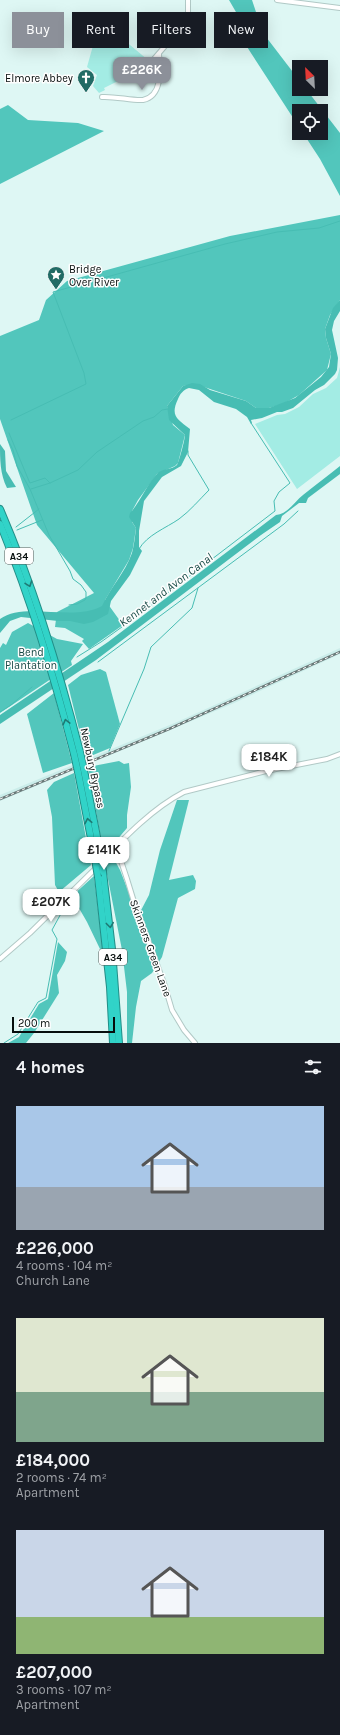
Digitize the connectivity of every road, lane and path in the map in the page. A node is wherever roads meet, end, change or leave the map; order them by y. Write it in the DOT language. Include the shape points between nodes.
graph roads {
  1 [pos="188,0"];
  2 [pos="277,0"];
  3 [pos="340,8"];
  4 [pos="159,53"];
  5 [pos="134,72"];
  6 [pos="102,97"];
  7 [pos="0,509"];
  8 [pos="0,524"];
  9 [pos="33,603"];
  10 [pos="56,673"];
  11 [pos="340,754"];
  12 [pos="81,771"];
  13 [pos="114,850"];
  14 [pos="0,959"];
  15 [pos="113,1043"];
  16 [pos="119,1043"];
  17 [pos="194,1043"];
  1 -- 4 [label="street" via="187,23"];
  2 -- 3 [label="street"];
  4 -- 5 [label="street" via="147,67 136,74"];
  4 -- 6 [label="street" via="159,83 156,91 150,96 143,100"];
  7 -- 9 [label="highway, Newbury Bypass / A34, one-way"];
  8 -- 9 [label="highway, Newbury Bypass / A34"];
  9 -- 10 [label="highway, Newbury Bypass / A34" via="38,627"];
  9 -- 10 [label="highway, Newbury Bypass / A34" via="45,628"];
  10 -- 12 [label="highway, Newbury Bypass / A34, bridge"];
  11 -- 13 [label="street" via="184,792 172,798 141,823"];
  15 -- 12 [label="highway, Newbury Bypass / A34, one-way, bridge" via="110,987 98,877"];
  12 -- 16 [label="highway, Newbury Bypass / A34, one-way, bridge" via="103,872"];
  13 -- 14 [label="street"];
  13 -- 17 [label="street, Skinners Green Lane" via="120,858 172,1010"];
}
